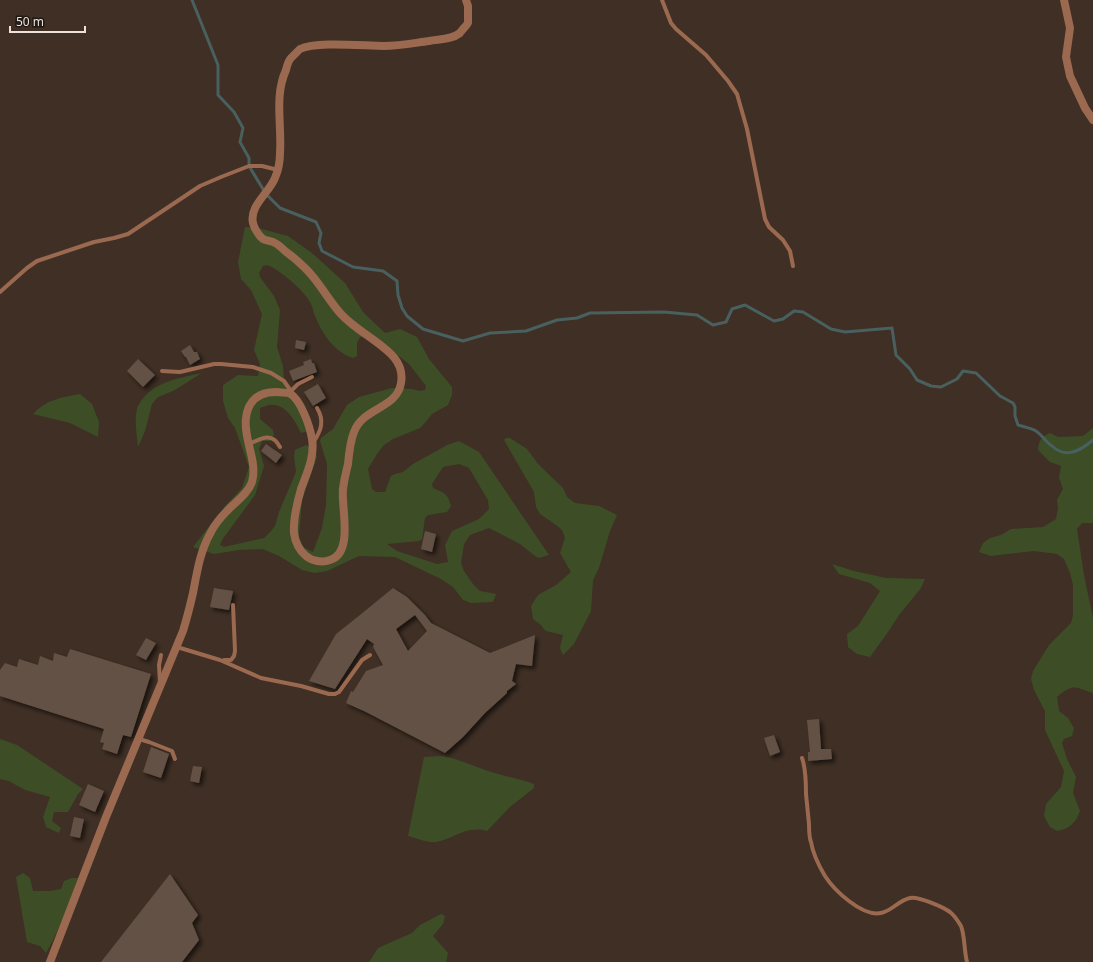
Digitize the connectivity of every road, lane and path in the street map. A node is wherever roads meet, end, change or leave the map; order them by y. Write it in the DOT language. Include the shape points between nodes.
graph roads {
  1 [pos="466,0"];
  2 [pos="662,0"];
  3 [pos="1064,0"];
  4 [pos="1093,120"];
  5 [pos="278,170"];
  6 [pos="793,266"];
  7 [pos="0,292"];
  8 [pos="162,371"];
  9 [pos="312,377"];
  10 [pos="291,391"];
  11 [pos="296,400"];
  12 [pos="317,408"];
  13 [pos="313,443"];
  14 [pos="249,444"];
  15 [pos="280,447"];
  16 [pos="233,605"];
  17 [pos="176,646"];
  18 [pos="161,655"];
  19 [pos="370,655"];
  20 [pos="220,660"];
  21 [pos="160,686"];
  22 [pos="138,739"];
  23 [pos="802,758"];
  24 [pos="175,759"];
  25 [pos="50,962"];
  26 [pos="967,962"];
  1 -- 5 [label="street" via="468,23 460,33 449,38 387,46 318,45 301,49 291,57 279,93"];
  2 -- 6 [label="lane" via="676,30 706,56 736,94 747,129 765,219 790,251"];
  3 -- 4 [label="street" via="1070,28 1066,57 1070,76"];
  5 -- 7 [label="lane" via="250,166 200,186 128,234 94,242 37,261"];
  5 -- 13 [label="street" via="275,180 256,205 253,214 252,222 257,233 263,239 275,243 305,268 341,314 392,354 399,362 402,379 396,398 363,419 353,435 343,490 344,546 337,558 326,562 313,560 304,554 298,547 294,535 295,513 311,463"];
  8 -- 10 [label="lane" via="180,372 214,364 254,367 284,381"];
  9 -- 10 [label="lane"];
  10 -- 11 [label="lane"];
  11 -- 13 [label="street"];
  11 -- 14 [label="street" via="288,393 275,392 262,393 254,399 246,418"];
  12 -- 13 [label="lane" via="321,430"];
  14 -- 15 [label="lane" via="262,438 271,438 276,440"];
  14 -- 17 [label="street" via="253,479 247,491 220,519 205,545 188,613"];
  16 -- 20 [label="lane" via="234,656 231,660"];
  17 -- 20 [label="lane"];
  17 -- 21 [label="street"];
  18 -- 21 [label="lane"];
  19 -- 20 [label="lane" via="362,660 335,694 260,678"];
  21 -- 22 [label="street"];
  22 -- 24 [label="lane" via="172,751"];
  22 -- 25 [label="street"];
  23 -- 26 [label="lane" via="810,842 819,866 832,885 853,904 874,914 882,913 913,897 950,912 961,927"];
}
